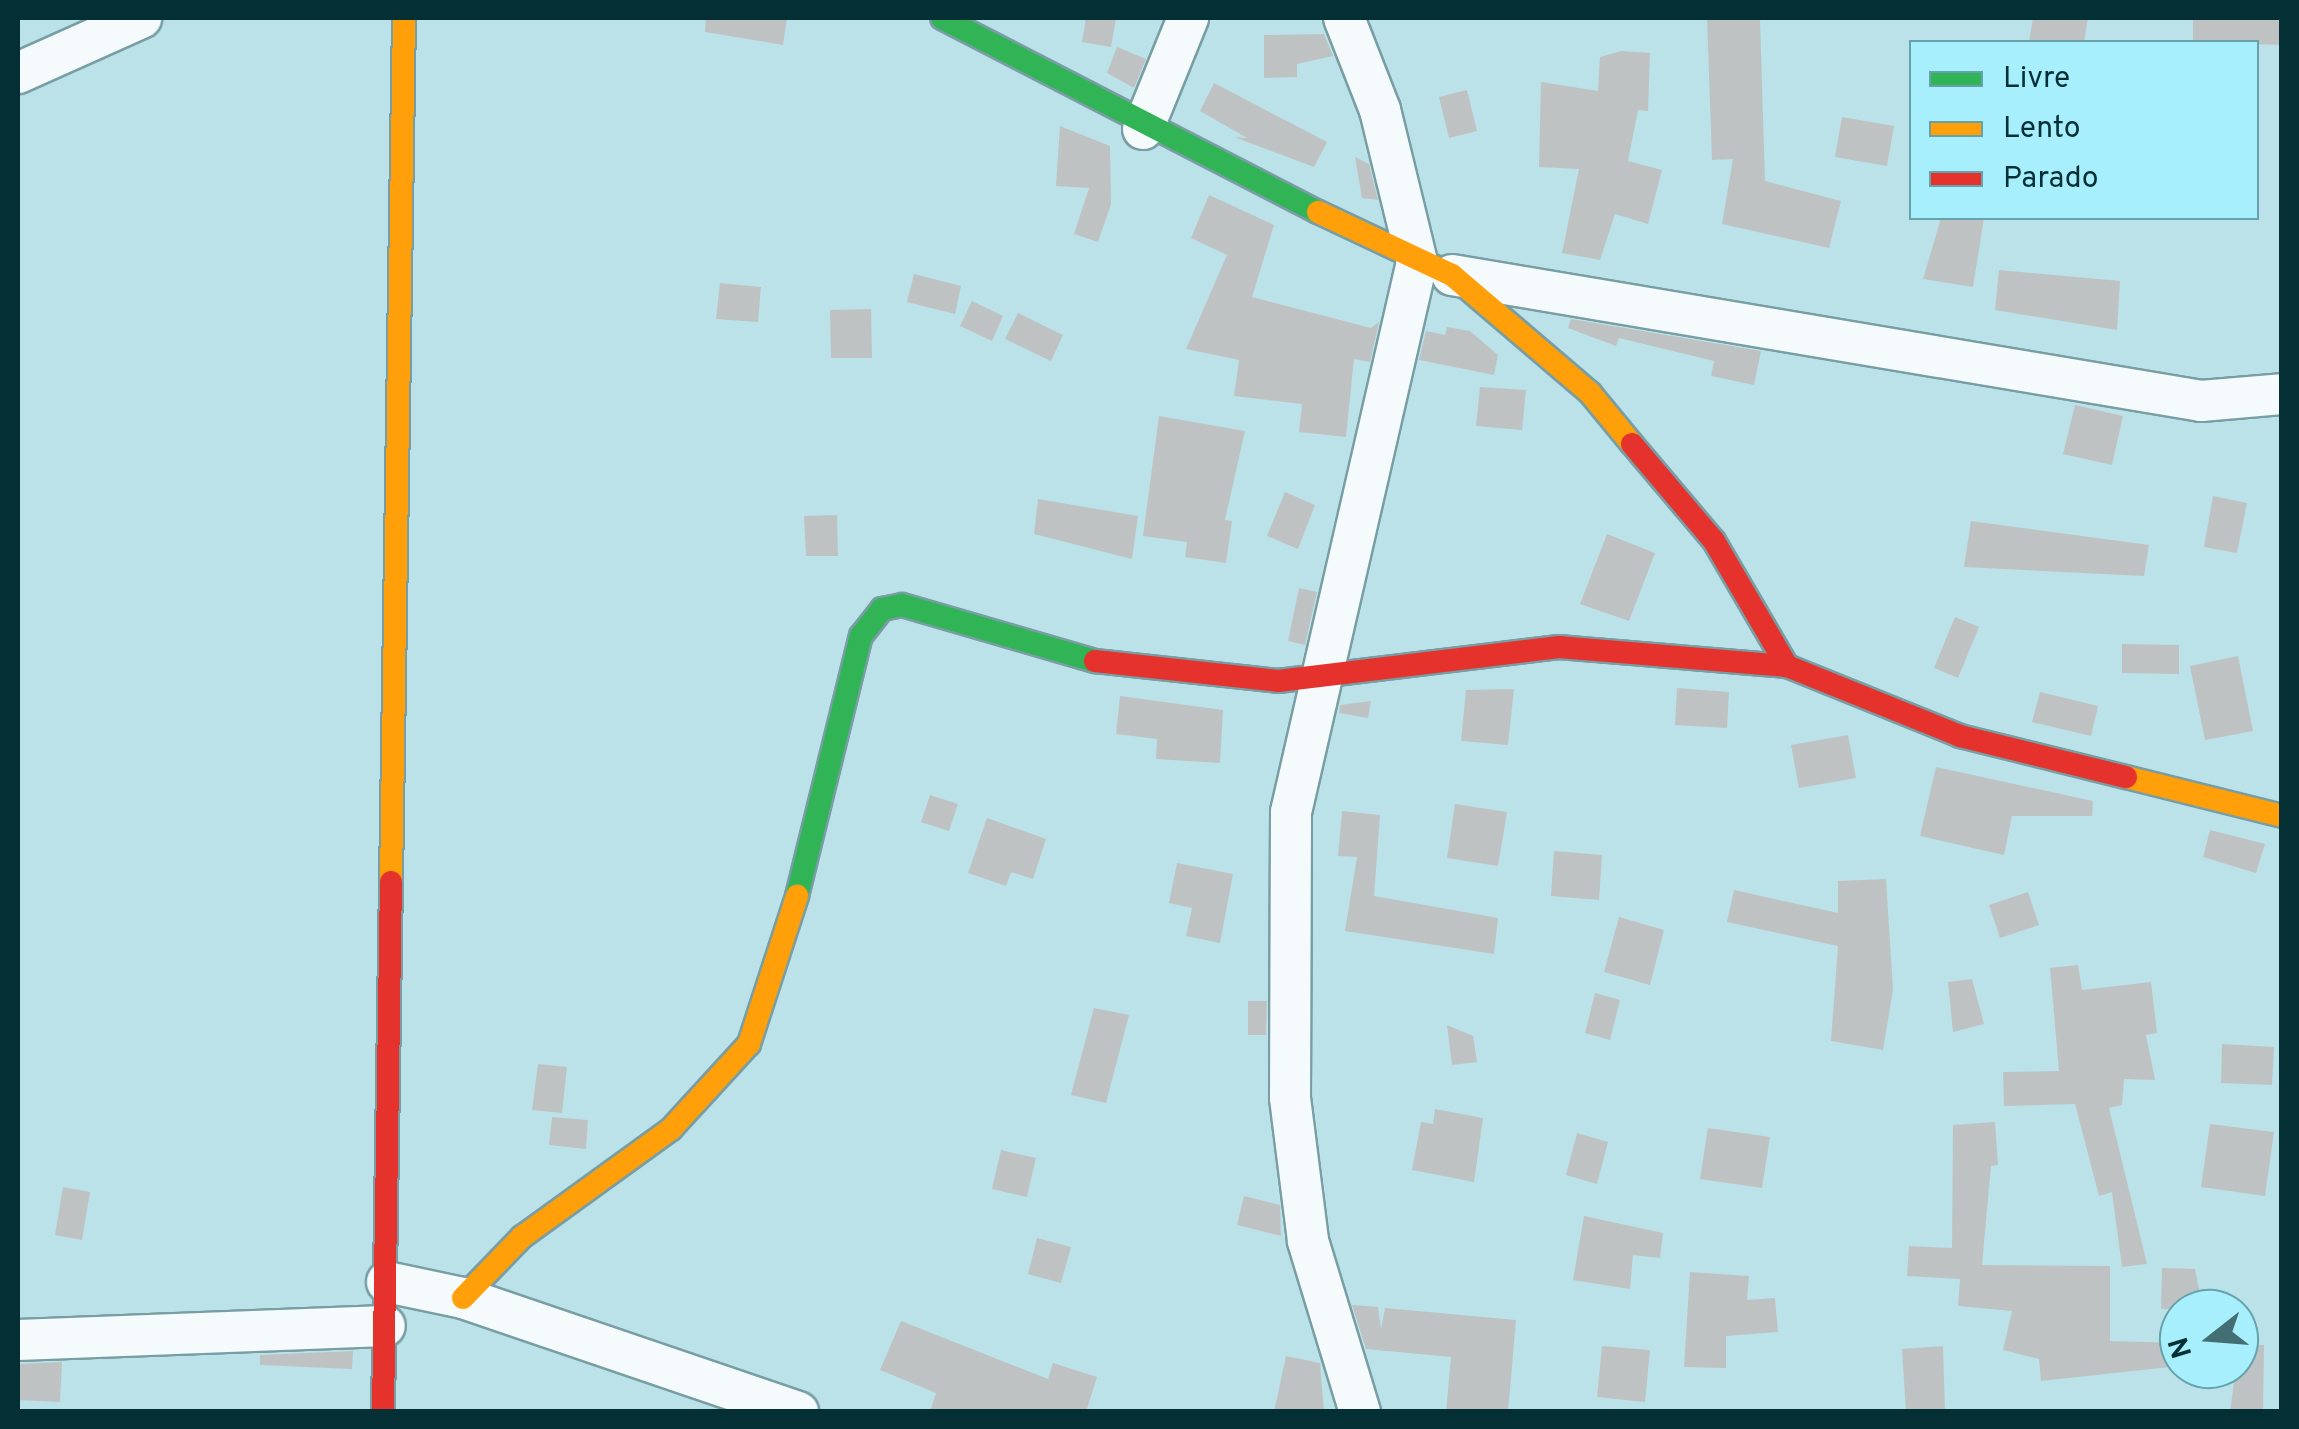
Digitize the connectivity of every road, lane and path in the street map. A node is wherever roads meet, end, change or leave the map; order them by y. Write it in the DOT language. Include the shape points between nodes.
graph roads {
  1 [pos="141,18"];
  2 [pos="404,18"];
  3 [pos="942,18"];
  4 [pos="1188,18"];
  5 [pos="1344,18"];
  6 [pos="18,72"];
  7 [pos="1143,130"];
  8 [pos="1435,268"];
  9 [pos="2282,394"];
  10 [pos="1788,666"];
  11 [pos="1323,673"];
  12 [pos="2282,816"];
  13 [pos="387,1282"];
  14 [pos="463,1298"];
  15 [pos="385,1326"];
  16 [pos="18,1340"];
  17 [pos="383,1412"];
  18 [pos="798,1412"];
  19 [pos="1360,1412"];
  1 -- 6 [label="street"];
  2 -- 13 [label="street"];
  3 -- 7 [label="street"];
  4 -- 7 [label="street"];
  5 -- 8 [label="street"];
  7 -- 8 [label="street"];
  8 -- 9 [label="street" via="2200,401"];
  8 -- 10 [label="street" via="1590,393 1714,541"];
  8 -- 11 [label="street"];
  10 -- 11 [label="street" via="1559,646"];
  10 -- 12 [label="street" via="1960,736"];
  11 -- 14 [label="street" via="1220,679 1096,660 902,605 874,613 860,636 776,982 749,1044 671,1128 522,1237"];
  11 -- 19 [label="street" via="1291,812 1290,1098 1308,1241"];
  13 -- 14 [label="street"];
  13 -- 15 [label="street"];
  14 -- 18 [label="street"];
  15 -- 16 [label="street"];
  15 -- 17 [label="street"];
}
